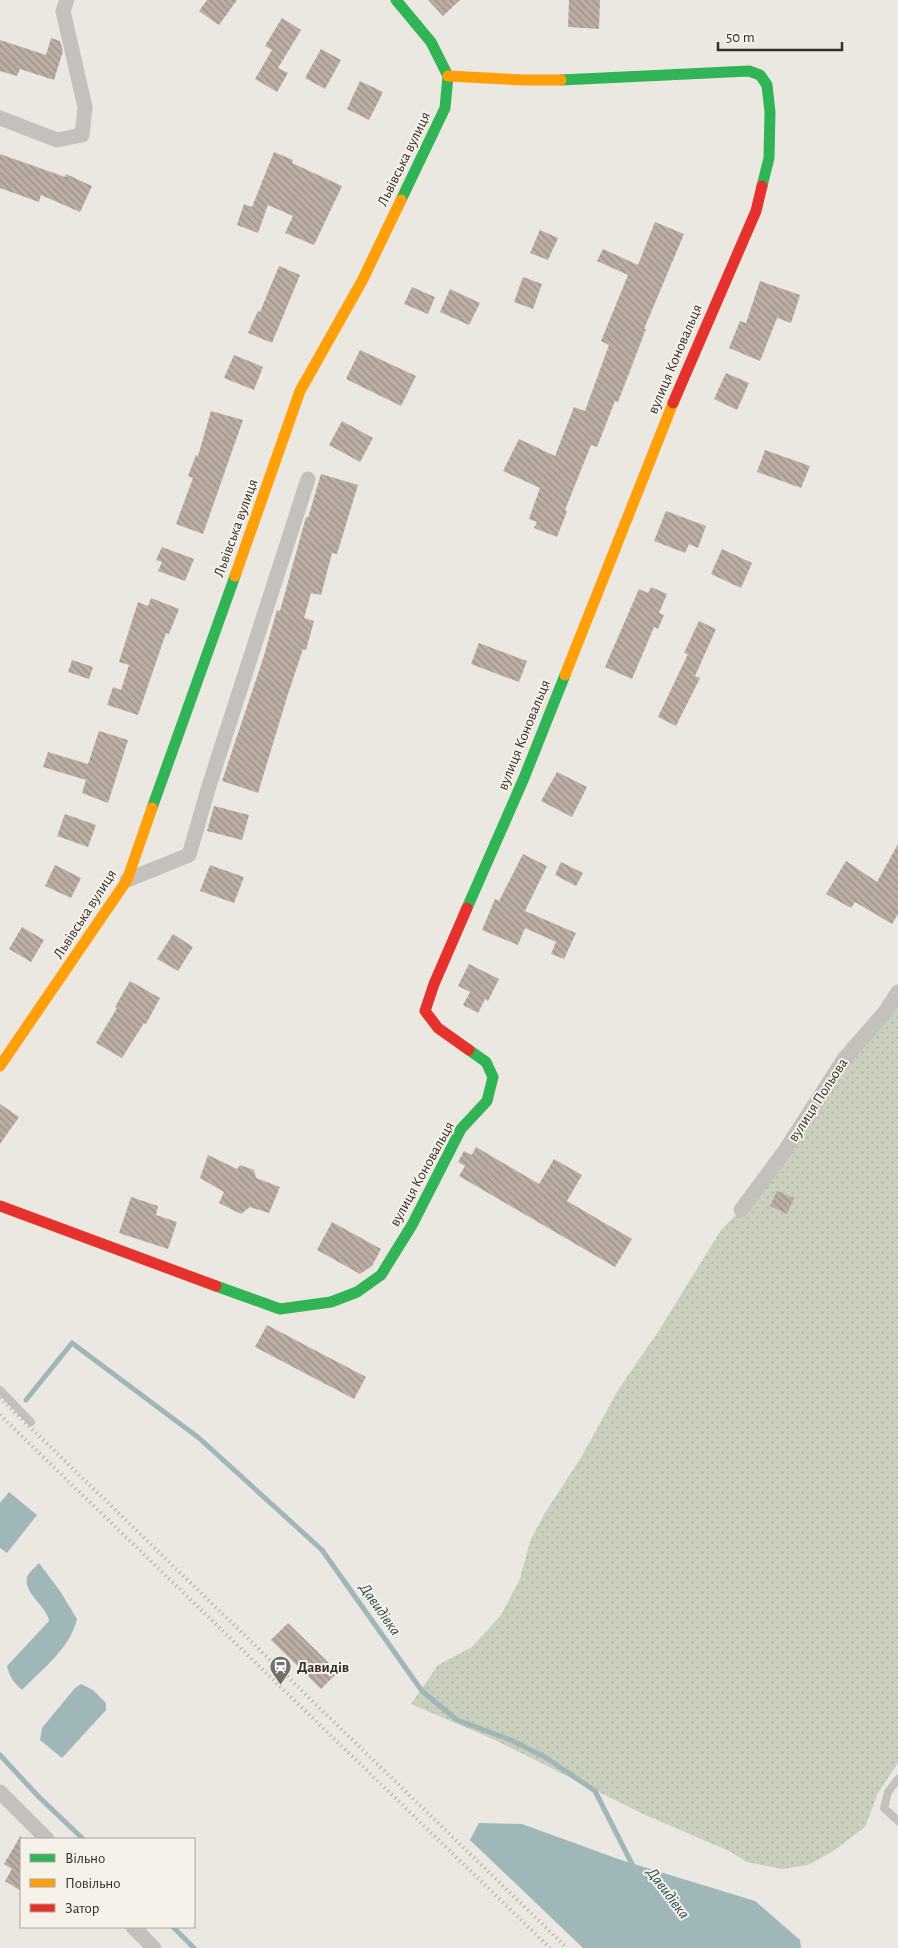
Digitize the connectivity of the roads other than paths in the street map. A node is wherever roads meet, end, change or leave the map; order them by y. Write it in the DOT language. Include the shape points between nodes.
graph roads {
  1 [pos="66,0"];
  2 [pos="396,0"];
  3 [pos="448,76"];
  4 [pos="0,118"];
  5 [pos="308,479"];
  6 [pos="127,880"];
  7 [pos="898,992"];
  8 [pos="0,1066"];
  9 [pos="0,1206"];
  10 [pos="741,1210"];
  11 [pos="0,1390"];
  12 [pos="31,1422"];
  13 [pos="898,1779"];
  14 [pos="0,1792"];
  15 [pos="898,1821"];
  16 [pos="46,1838"];
  17 [pos="134,1928"];
  18 [pos="154,1948"];
  1 -- 4 [label="street" via="63,11 85,107 82,135 57,140"];
  2 -- 3 [label="street" via="430,42"];
  3 -- 6 [label="street, Львівська вулиця" via="445,108 362,281 300,391"];
  3 -- 9 [label="street, вулиця Коновальця" via="524,80 601,79 748,71 760,75 767,85 770,112 769,158 756,211 688,365 524,778 425,1011 438,1028 486,1062 493,1077 487,1101 461,1130 412,1225 381,1275 357,1292 331,1302 280,1309"];
  5 -- 6 [label="street" via="188,855"];
  6 -- 8 [label="street, Львівська вулиця"];
  7 -- 10 [label="street, вулиця Польова" via="844,1059 784,1152"];
  11 -- 12 [label="lane"];
  13 -- 15 [label="lane" via="888,1792 884,1808"];
  14 -- 16 [label="street"];
  17 -- 18 [label="street"];
}
